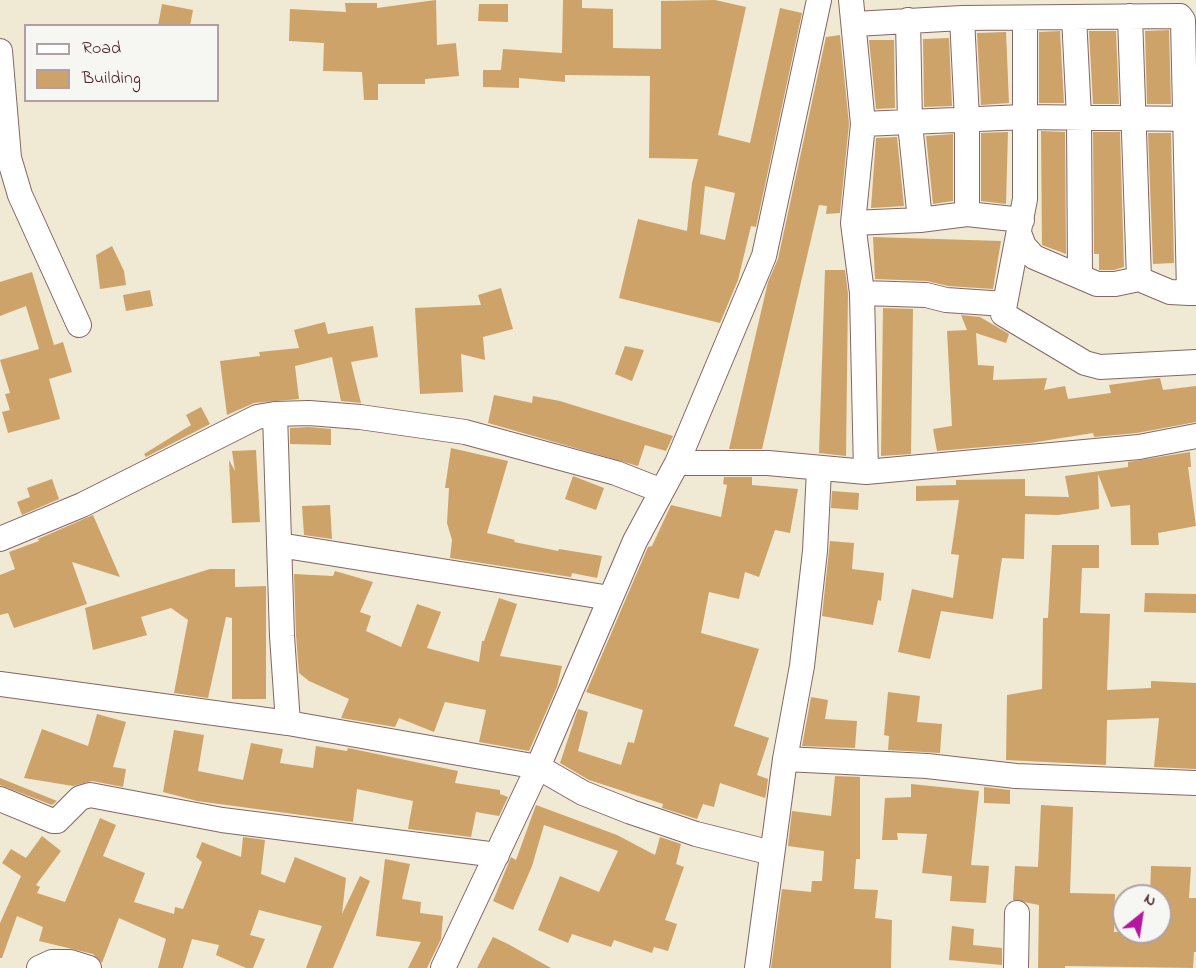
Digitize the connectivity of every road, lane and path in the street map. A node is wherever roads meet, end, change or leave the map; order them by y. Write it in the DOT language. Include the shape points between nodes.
graph roads {
  1 [pos="819,0"];
  2 [pos="851,0"];
  3 [pos="1130,15"];
  4 [pos="1074,17"];
  5 [pos="962,18"];
  6 [pos="1025,19"];
  7 [pos="908,20"];
  8 [pos="855,24"];
  9 [pos="0,51"];
  10 [pos="1024,117"];
  11 [pos="1079,117"];
  12 [pos="1132,117"];
  13 [pos="967,119"];
  14 [pos="1190,119"];
  15 [pos="863,124"];
  16 [pos="910,124"];
  17 [pos="967,214"];
  18 [pos="920,220"];
  19 [pos="854,223"];
  20 [pos="1021,227"];
  21 [pos="1080,275"];
  22 [pos="1139,279"];
  23 [pos="862,293"];
  24 [pos="1192,293"];
  25 [pos="1005,304"];
  26 [pos="79,325"];
  27 [pos="1196,362"];
  28 [pos="275,414"];
  29 [pos="1196,436"];
  30 [pos="677,463"];
  31 [pos="819,470"];
  32 [pos="866,472"];
  33 [pos="662,491"];
  34 [pos="0,539"];
  35 [pos="279,545"];
  36 [pos="610,598"];
  37 [pos="0,684"];
  38 [pos="288,723"];
  39 [pos="785,759"];
  40 [pos="537,767"];
  41 [pos="1196,783"];
  42 [pos="0,799"];
  43 [pos="772,853"];
  44 [pos="497,855"];
  45 [pos="1017,913"];
  46 [pos="47,966"];
  47 [pos="89,968"];
  48 [pos="443,968"];
  49 [pos="757,968"];
  50 [pos="1016,968"];
  1 -- 30 [label="street" via="764,256"];
  2 -- 8 [label="street"];
  3 -- 4 [label="street"];
  3 -- 12 [label="street"];
  3 -- 14 [label="street" via="1176,15 1183,20"];
  4 -- 6 [label="street"];
  4 -- 11 [label="street"];
  5 -- 6 [label="street"];
  5 -- 7 [label="street"];
  5 -- 13 [label="street"];
  6 -- 10 [label="street"];
  7 -- 8 [label="street"];
  7 -- 16 [label="street"];
  8 -- 15 [label="street"];
  9 -- 26 [label="street" via="9,158 20,195"];
  10 -- 11 [label="street"];
  10 -- 13 [label="street"];
  10 -- 20 [label="street" via="1025,199"];
  11 -- 12 [label="street"];
  11 -- 21 [label="street"];
  12 -- 14 [label="street"];
  12 -- 22 [label="street"];
  13 -- 16 [label="street"];
  13 -- 17 [label="street"];
  14 -- 24 [label="street"];
  15 -- 16 [label="street"];
  15 -- 19 [label="street"];
  16 -- 18 [label="street"];
  17 -- 18 [label="street"];
  17 -- 20 [label="street"];
  18 -- 19 [label="street"];
  19 -- 23 [label="street"];
  20 -- 21 [label="street" via="1024,246 1034,257"];
  20 -- 25 [label="street"];
  21 -- 22 [label="street" via="1097,284 1115,285"];
  22 -- 24 [label="street" via="1170,292"];
  23 -- 25 [label="street"];
  23 -- 32 [label="street"];
  25 -- 27 [label="street" via="1005,316 1085,363 1100,367"];
  28 -- 33 [label="street" via="360,417 465,432 605,469"];
  28 -- 34 [label="street" via="257,417 82,505"];
  28 -- 35 [label="street"];
  29 -- 32 [label="street" via="1140,447"];
  30 -- 31 [label="street" via="768,463"];
  30 -- 33 [label="street"];
  31 -- 32 [label="street"];
  31 -- 39 [label="street" via="815,551 802,666"];
  33 -- 36 [label="street"];
  35 -- 36 [label="street"];
  35 -- 38 [label="street"];
  36 -- 40 [label="street"];
  37 -- 38 [label="street"];
  38 -- 40 [label="street"];
  39 -- 41 [label="street" via="927,766 1016,776"];
  39 -- 43 [label="street"];
  40 -- 43 [label="street" via="583,793 631,812"];
  40 -- 44 [label="street"];
  42 -- 44 [label="street" via="53,821 80,798 90,795 222,820"];
  43 -- 49 [label="street"];
  44 -- 48 [label="street"];
  45 -- 50 [label="street"];
  46 -- 47 [label="street" via="70,962"];
}
